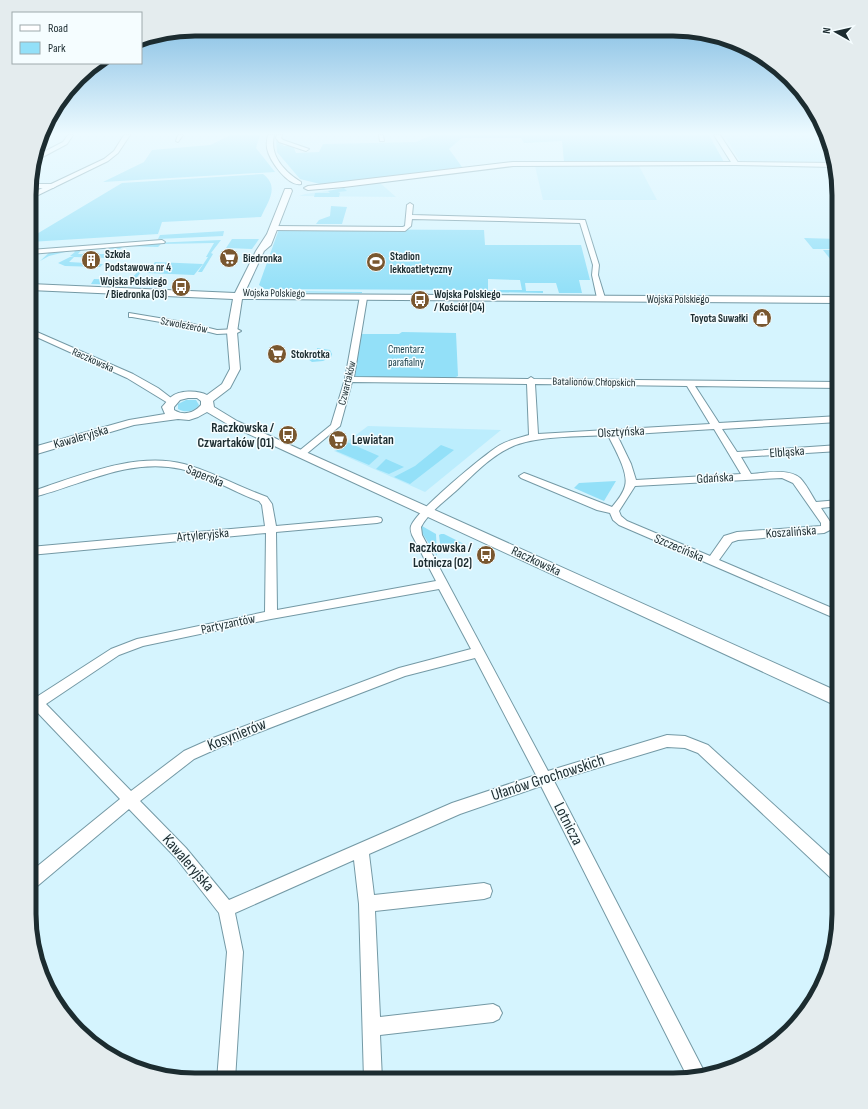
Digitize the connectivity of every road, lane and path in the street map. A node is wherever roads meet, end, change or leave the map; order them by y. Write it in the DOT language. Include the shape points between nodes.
graph roads {
  1 [pos="51,187"];
  2 [pos="286,187"];
  3 [pos="294,187"];
  4 [pos="320,187"];
  5 [pos="304,189"];
  6 [pos="288,191"];
  7 [pos="36,194"];
  8 [pos="410,205"];
  9 [pos="409,217"];
  10 [pos="272,232"];
  11 [pos="162,242"];
  12 [pos="42,251"];
  13 [pos="36,252"];
  14 [pos="36,256"];
  15 [pos="36,286"];
  16 [pos="243,294"];
  17 [pos="363,298"];
  18 [pos="517,298"];
  19 [pos="601,298"];
  20 [pos="832,300"];
  21 [pos="132,316"];
  22 [pos="234,332"];
  23 [pos="36,334"];
  24 [pos="349,379"];
  25 [pos="531,380"];
  26 [pos="690,384"];
  27 [pos="832,385"];
  28 [pos="155,390"];
  29 [pos="182,396"];
  30 [pos="204,401"];
  31 [pos="169,404"];
  32 [pos="195,415"];
  33 [pos="177,416"];
  34 [pos="832,419"];
  35 [pos="133,422"];
  36 [pos="233,423"];
  37 [pos="717,426"];
  38 [pos="612,433"];
  39 [pos="534,437"];
  40 [pos="832,448"];
  41 [pos="36,450"];
  42 [pos="302,454"];
  43 [pos="734,455"];
  44 [pos="524,476"];
  45 [pos="748,477"];
  46 [pos="797,481"];
  47 [pos="631,483"];
  48 [pos="36,494"];
  49 [pos="832,504"];
  50 [pos="814,505"];
  51 [pos="428,511"];
  52 [pos="614,511"];
  53 [pos="377,520"];
  54 [pos="271,529"];
  55 [pos="36,550"];
  56 [pos="712,562"];
  57 [pos="443,584"];
  58 [pos="832,613"];
  59 [pos="271,615"];
  60 [pos="479,652"];
  61 [pos="832,697"];
  62 [pos="36,700"];
  63 [pos="36,706"];
  64 [pos="545,778"];
  65 [pos="130,799"];
  66 [pos="361,851"];
  67 [pos="832,868"];
  68 [pos="36,877"];
  69 [pos="484,891"];
  70 [pos="367,904"];
  71 [pos="226,909"];
  72 [pos="493,1013"];
  73 [pos="370,1027"];
  74 [pos="695,1072"];
  75 [pos="226,1073"];
  76 [pos="373,1073"];
  1 -- 7 [label="street"];
  2 -- 6 [label="street"];
  3 -- 6 [label="street"];
  4 -- 5 [label="street"];
  5 -- 6 [label="street"];
  6 -- 10 [label="street"];
  8 -- 9 [label="street"];
  9 -- 10 [label="street" via="405,229"];
  9 -- 19 [label="street" via="583,221 596,265 595,275"];
  10 -- 16 [label="street" via="260,251"];
  11 -- 12 [label="street"];
  12 -- 13 [label="street"];
  12 -- 14 [label="street"];
  15 -- 16 [label="street, Wojska Polskiego"];
  16 -- 17 [label="street, Wojska Polskiego"];
  16 -- 18 [label="street, Wojska Polskiego"];
  16 -- 22 [label="street"];
  17 -- 18 [label="street, Wojska Polskiego"];
  17 -- 24 [label="street, Czwartaków"];
  18 -- 19 [label="street, Wojska Polskiego"];
  19 -- 20 [label="street, Wojska Polskiego"];
  21 -- 22 [label="street, Szwoleżerów" via="217,332"];
  22 -- 30 [label="street" via="235,369 232,378 226,386"];
  23 -- 28 [label="street, Raczkowska"];
  24 -- 25 [label="street, Batalionów Chłopskich"];
  24 -- 42 [label="street, Czwartaków" via="335,426"];
  25 -- 26 [label="street, Batalionów Chłopskich"];
  25 -- 39 [label="street"];
  26 -- 27 [label="street, Batalionów Chłopskich"];
  26 -- 37 [label="street"];
  28 -- 29 [label="street, Raczkowska"];
  28 -- 31 [label="street, Raczkowska"];
  29 -- 30 [label="street"];
  29 -- 31 [label="street, Kawaleryjska"];
  30 -- 32 [label="street"];
  30 -- 36 [label="street, Raczkowska" via="210,409"];
  31 -- 33 [label="street" via="169,412"];
  31 -- 35 [label="street, Kawaleryjska"];
  32 -- 33 [label="street, Raczkowska"];
  32 -- 36 [label="street, Raczkowska"];
  33 -- 35 [label="street, Kawaleryjska"];
  34 -- 37 [label="street, Olsztyńska"];
  35 -- 41 [label="street, Kawaleryjska"];
  36 -- 42 [label="street, Raczkowska"];
  37 -- 38 [label="street, Olsztyńska"];
  37 -- 43 [label="street"];
  38 -- 39 [label="street, Olsztyńska"];
  38 -- 47 [label="street" via="629,471"];
  39 -- 51 [label="street, Olsztyńska" via="498,450"];
  40 -- 43 [label="street, Elbląska"];
  42 -- 51 [label="street, Raczkowska"];
  43 -- 45 [label="street"];
  44 -- 52 [label="street"];
  45 -- 46 [label="street, Gdańska" via="782,475"];
  45 -- 47 [label="street, Gdańska"];
  46 -- 50 [label="street, Koszalińska"];
  47 -- 52 [label="street"];
  48 -- 54 [label="street, Saperska" via="127,466 180,466 263,499 267,504"];
  49 -- 50 [label="street"];
  50 -- 56 [label="street, Koszalińska" via="826,528 820,531 737,536 728,539"];
  51 -- 57 [label="street, Lotnicza" via="420,518 416,530"];
  51 -- 61 [label="street, Raczkowska"];
  52 -- 56 [label="street, Szczecińska" via="623,524"];
  53 -- 54 [label="street, Artyleryjska"];
  54 -- 55 [label="street, Artyleryjska"];
  54 -- 59 [label="street, Saperska"];
  56 -- 58 [label="street, Szczecińska"];
  57 -- 59 [label="street, Partyzantów"];
  57 -- 60 [label="street, Lotnicza"];
  59 -- 62 [label="street, Partyzantów" via="141,642 115,652"];
  60 -- 64 [label="street, Lotnicza"];
  60 -- 65 [label="street, Kosynierów" via="403,672 218,742 189,755"];
  63 -- 65 [label="street, Kawaleryjska"];
  64 -- 66 [label="street, Ułanów Grochowskich" via="456,808"];
  64 -- 67 [label="street, Ułanów Grochowskich" via="667,741 678,740 696,745 703,748"];
  64 -- 74 [label="street, Lotnicza"];
  65 -- 68 [label="street, Kosynierów"];
  65 -- 71 [label="street, Kawaleryjska" via="181,853"];
  66 -- 70 [label="street"];
  66 -- 71 [label="street, Ułanów Grochowskich"];
  69 -- 70 [label="street"];
  70 -- 73 [label="street"];
  71 -- 75 [label="street, Kawaleryjska" via="235,952"];
  72 -- 73 [label="street"];
  73 -- 76 [label="street"];
}
